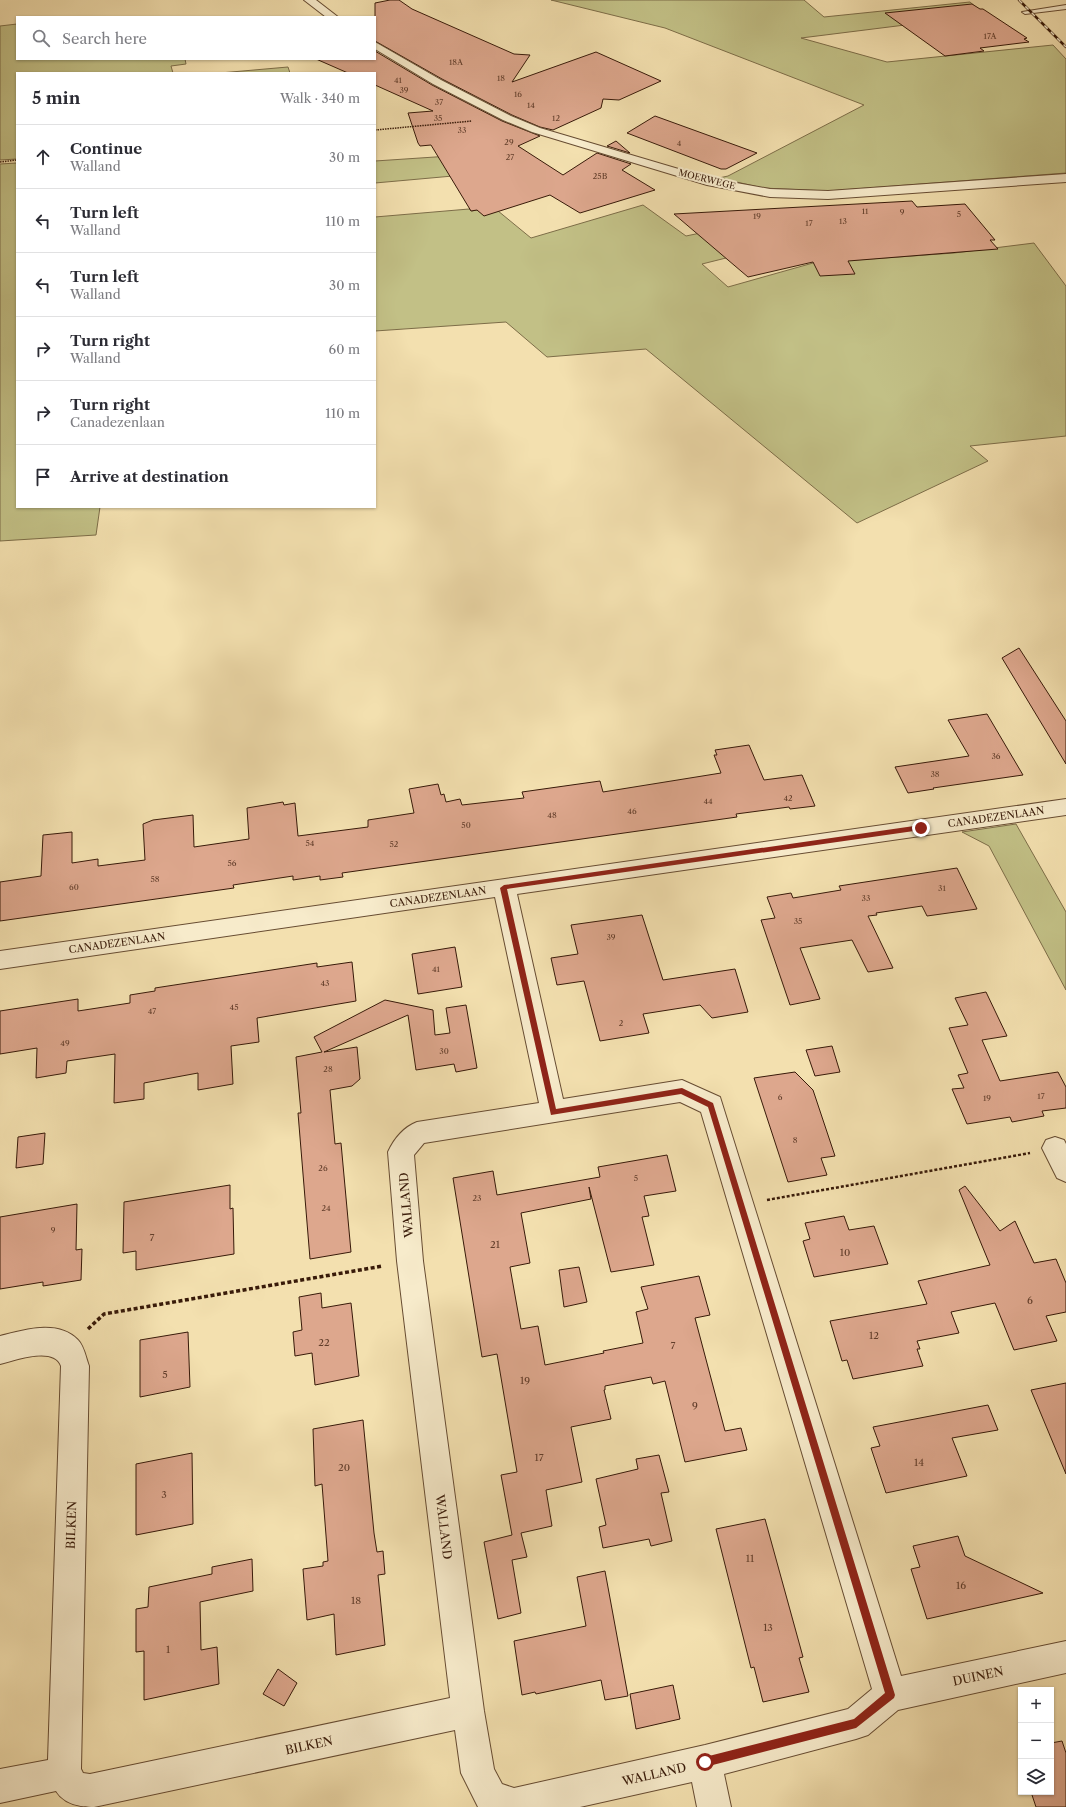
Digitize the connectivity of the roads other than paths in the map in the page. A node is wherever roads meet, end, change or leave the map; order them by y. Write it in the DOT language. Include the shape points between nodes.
graph roads {
  1 [pos="309,0"];
  2 [pos="1066,7"];
  3 [pos="1025,12"];
  4 [pos="332,16"];
  5 [pos="376,46"];
  6 [pos="1066,178"];
  7 [pos="1066,807"];
  8 [pos="504,888"];
  9 [pos="0,960"];
  10 [pos="553,1112"];
  11 [pos="1055,1148"];
  12 [pos="1066,1170"];
  13 [pos="0,1350"];
  14 [pos="1066,1657"];
  15 [pos="890,1695"];
  16 [pos="468,1711"];
  17 [pos="705,1762"];
  18 [pos="64,1773"];
  19 [pos="0,1786"];
  20 [pos="714,1807"];
  1 -- 4 [label="street"];
  2 -- 3 [label="lane"];
  5 -- 6 [label="street, MOERWEGE" via="437,82 536,130 707,181 770,193 828,196"];
  7 -- 8 [label="street, CANADEZENLAAN"];
  8 -- 9 [label="street, CANADEZENLAAN"];
  8 -- 10 [label="street"];
  10 -- 15 [label="street, WALLAND" via="682,1091 711,1105"];
  10 -- 16 [label="street, WALLAND" via="418,1133 401,1152 410,1261"];
  11 -- 12 [label="street"];
  13 -- 18 [label="street, BILKEN" via="41,1342 55,1342 68,1349 76,1366"];
  14 -- 15 [label="street, DUINEN"];
  15 -- 17 [label="street, WALLAND" via="856,1723"];
  16 -- 17 [label="street, WALLAND" via="478,1773 491,1797 514,1805"];
  16 -- 18 [label="street, BILKEN" via="90,1792 73,1787"];
  17 -- 20 [label="street"];
  18 -- 19 [label="street"];
}
